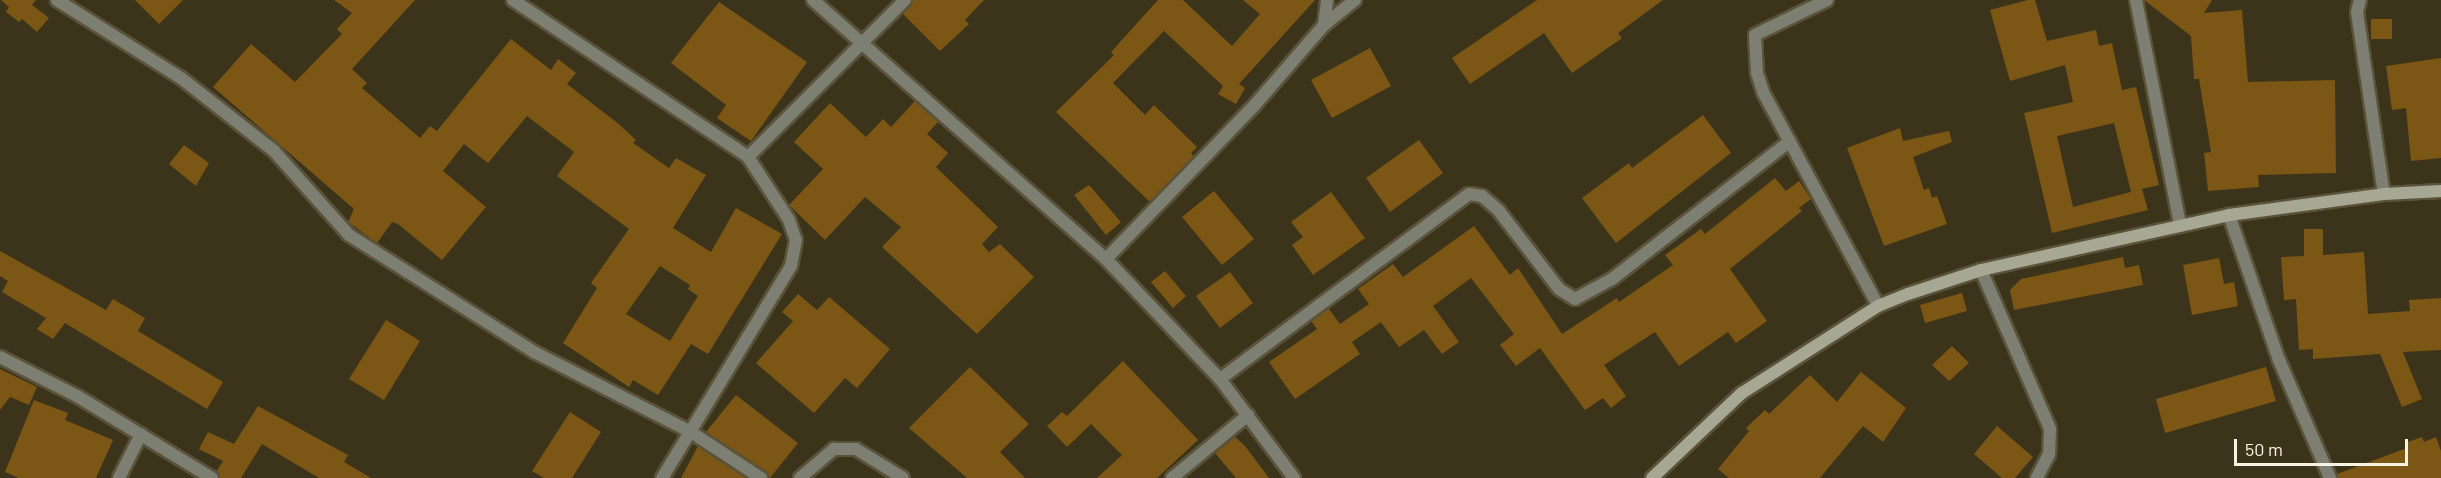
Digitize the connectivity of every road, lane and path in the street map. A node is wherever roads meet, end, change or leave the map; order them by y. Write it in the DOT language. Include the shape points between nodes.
graph roads {
  1 [pos="57,0"];
  2 [pos="513,0"];
  3 [pos="813,0"];
  4 [pos="905,0"];
  5 [pos="1327,0"];
  6 [pos="1355,0"];
  7 [pos="1827,0"];
  8 [pos="2136,0"];
  9 [pos="2360,0"];
  10 [pos="1324,25"];
  11 [pos="863,46"];
  12 [pos="1790,141"];
  13 [pos="748,157"];
  14 [pos="2441,191"];
  15 [pos="2384,194"];
  16 [pos="2229,215"];
  17 [pos="2180,225"];
  18 [pos="1106,259"];
  19 [pos="1981,270"];
  20 [pos="1878,306"];
  21 [pos="0,357"];
  22 [pos="1220,379"];
  23 [pos="1248,415"];
  24 [pos="692,432"];
  25 [pos="141,434"];
  26 [pos="118,478"];
  27 [pos="212,478"];
  28 [pos="662,478"];
  29 [pos="761,478"];
  30 [pos="800,478"];
  31 [pos="903,478"];
  32 [pos="1172,478"];
  33 [pos="1294,478"];
  34 [pos="1652,478"];
  35 [pos="2037,478"];
  36 [pos="2330,478"];
  1 -- 24 [label="street" via="181,78 274,151 349,236 534,352"];
  2 -- 13 [label="street"];
  3 -- 11 [label="street"];
  4 -- 11 [label="street"];
  5 -- 10 [label="street"];
  6 -- 10 [label="street"];
  7 -- 12 [label="street" via="1755,35 1757,73"];
  8 -- 17 [label="street"];
  9 -- 15 [label="street" via="2356,12"];
  10 -- 18 [label="street" via="1253,107"];
  11 -- 13 [label="street"];
  11 -- 18 [label="street"];
  12 -- 20 [label="street"];
  12 -- 22 [label="street" via="1612,279 1575,299 1559,289 1499,211 1482,196 1469,194"];
  13 -- 24 [label="street" via="789,220 796,240 791,266"];
  14 -- 15 [label="street"];
  15 -- 16 [label="street"];
  16 -- 17 [label="street"];
  16 -- 36 [label="street" via="2279,360"];
  17 -- 19 [label="street"];
  18 -- 22 [label="street"];
  19 -- 20 [label="street"];
  19 -- 35 [label="street" via="2050,429 2049,454"];
  20 -- 34 [label="street" via="1742,393"];
  21 -- 25 [label="street"];
  22 -- 23 [label="street"];
  23 -- 32 [label="street"];
  23 -- 33 [label="street"];
  24 -- 28 [label="street"];
  24 -- 29 [label="street"];
  25 -- 26 [label="street"];
  25 -- 27 [label="street"];
  30 -- 31 [label="street" via="834,449 856,449"];
}
